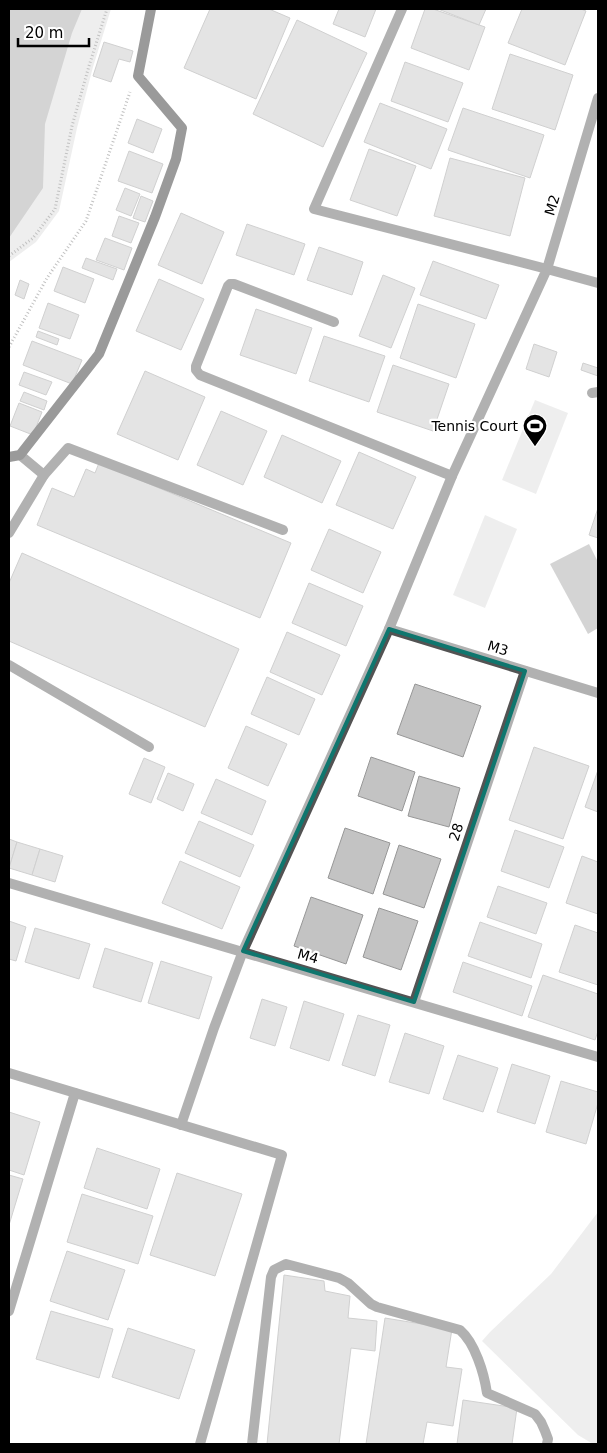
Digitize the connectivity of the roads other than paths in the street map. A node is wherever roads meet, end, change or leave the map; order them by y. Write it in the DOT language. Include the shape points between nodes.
graph roads {
  1 [pos="150,9"];
  2 [pos="402,9"];
  3 [pos="598,98"];
  4 [pos="547,269"];
  5 [pos="598,283"];
  6 [pos="334,322"];
  7 [pos="20,455"];
  8 [pos="9,458"];
  9 [pos="44,475"];
  10 [pos="452,476"];
  11 [pos="283,530"];
  12 [pos="9,533"];
  13 [pos="389,629"];
  14 [pos="9,665"];
  15 [pos="524,671"];
  16 [pos="598,693"];
  17 [pos="148,747"];
  18 [pos="9,883"];
  19 [pos="243,952"];
  20 [pos="414,1002"];
  21 [pos="598,1057"];
  22 [pos="9,1073"];
  23 [pos="75,1093"];
  24 [pos="181,1125"];
  25 [pos="9,1311"];
  26 [pos="200,1444"];
  27 [pos="252,1444"];
  28 [pos="547,1444"];
  1 -- 7 [label="street" via="138,76 182,128 176,159 99,354"];
  2 -- 4 [label="street" via="314,209"];
  3 -- 4 [label="street, M2"];
  4 -- 5 [label="street"];
  4 -- 10 [label="street, M2"];
  6 -- 10 [label="street" via="230,284 196,370"];
  7 -- 8 [label="street"];
  7 -- 9 [label="street"];
  9 -- 11 [label="street" via="68,448"];
  9 -- 12 [label="street"];
  10 -- 13 [label="street, M2"];
  13 -- 15 [label="street, M3"];
  13 -- 19 [label="street, M2"];
  14 -- 17 [label="street"];
  15 -- 16 [label="street, M3"];
  15 -- 20 [label="street, 28"];
  18 -- 19 [label="street, M4"];
  19 -- 20 [label="street, M4"];
  19 -- 24 [label="street, M2"];
  20 -- 21 [label="street, M4"];
  22 -- 23 [label="street"];
  23 -- 24 [label="street"];
  23 -- 25 [label="street"];
  24 -- 26 [label="street" via="282,1155"];
  27 -- 28 [label="street" via="271,1277 274,1270 286,1264 339,1278 377,1307 460,1330 471,1342 487,1393 535,1414 545,1431"];
}
